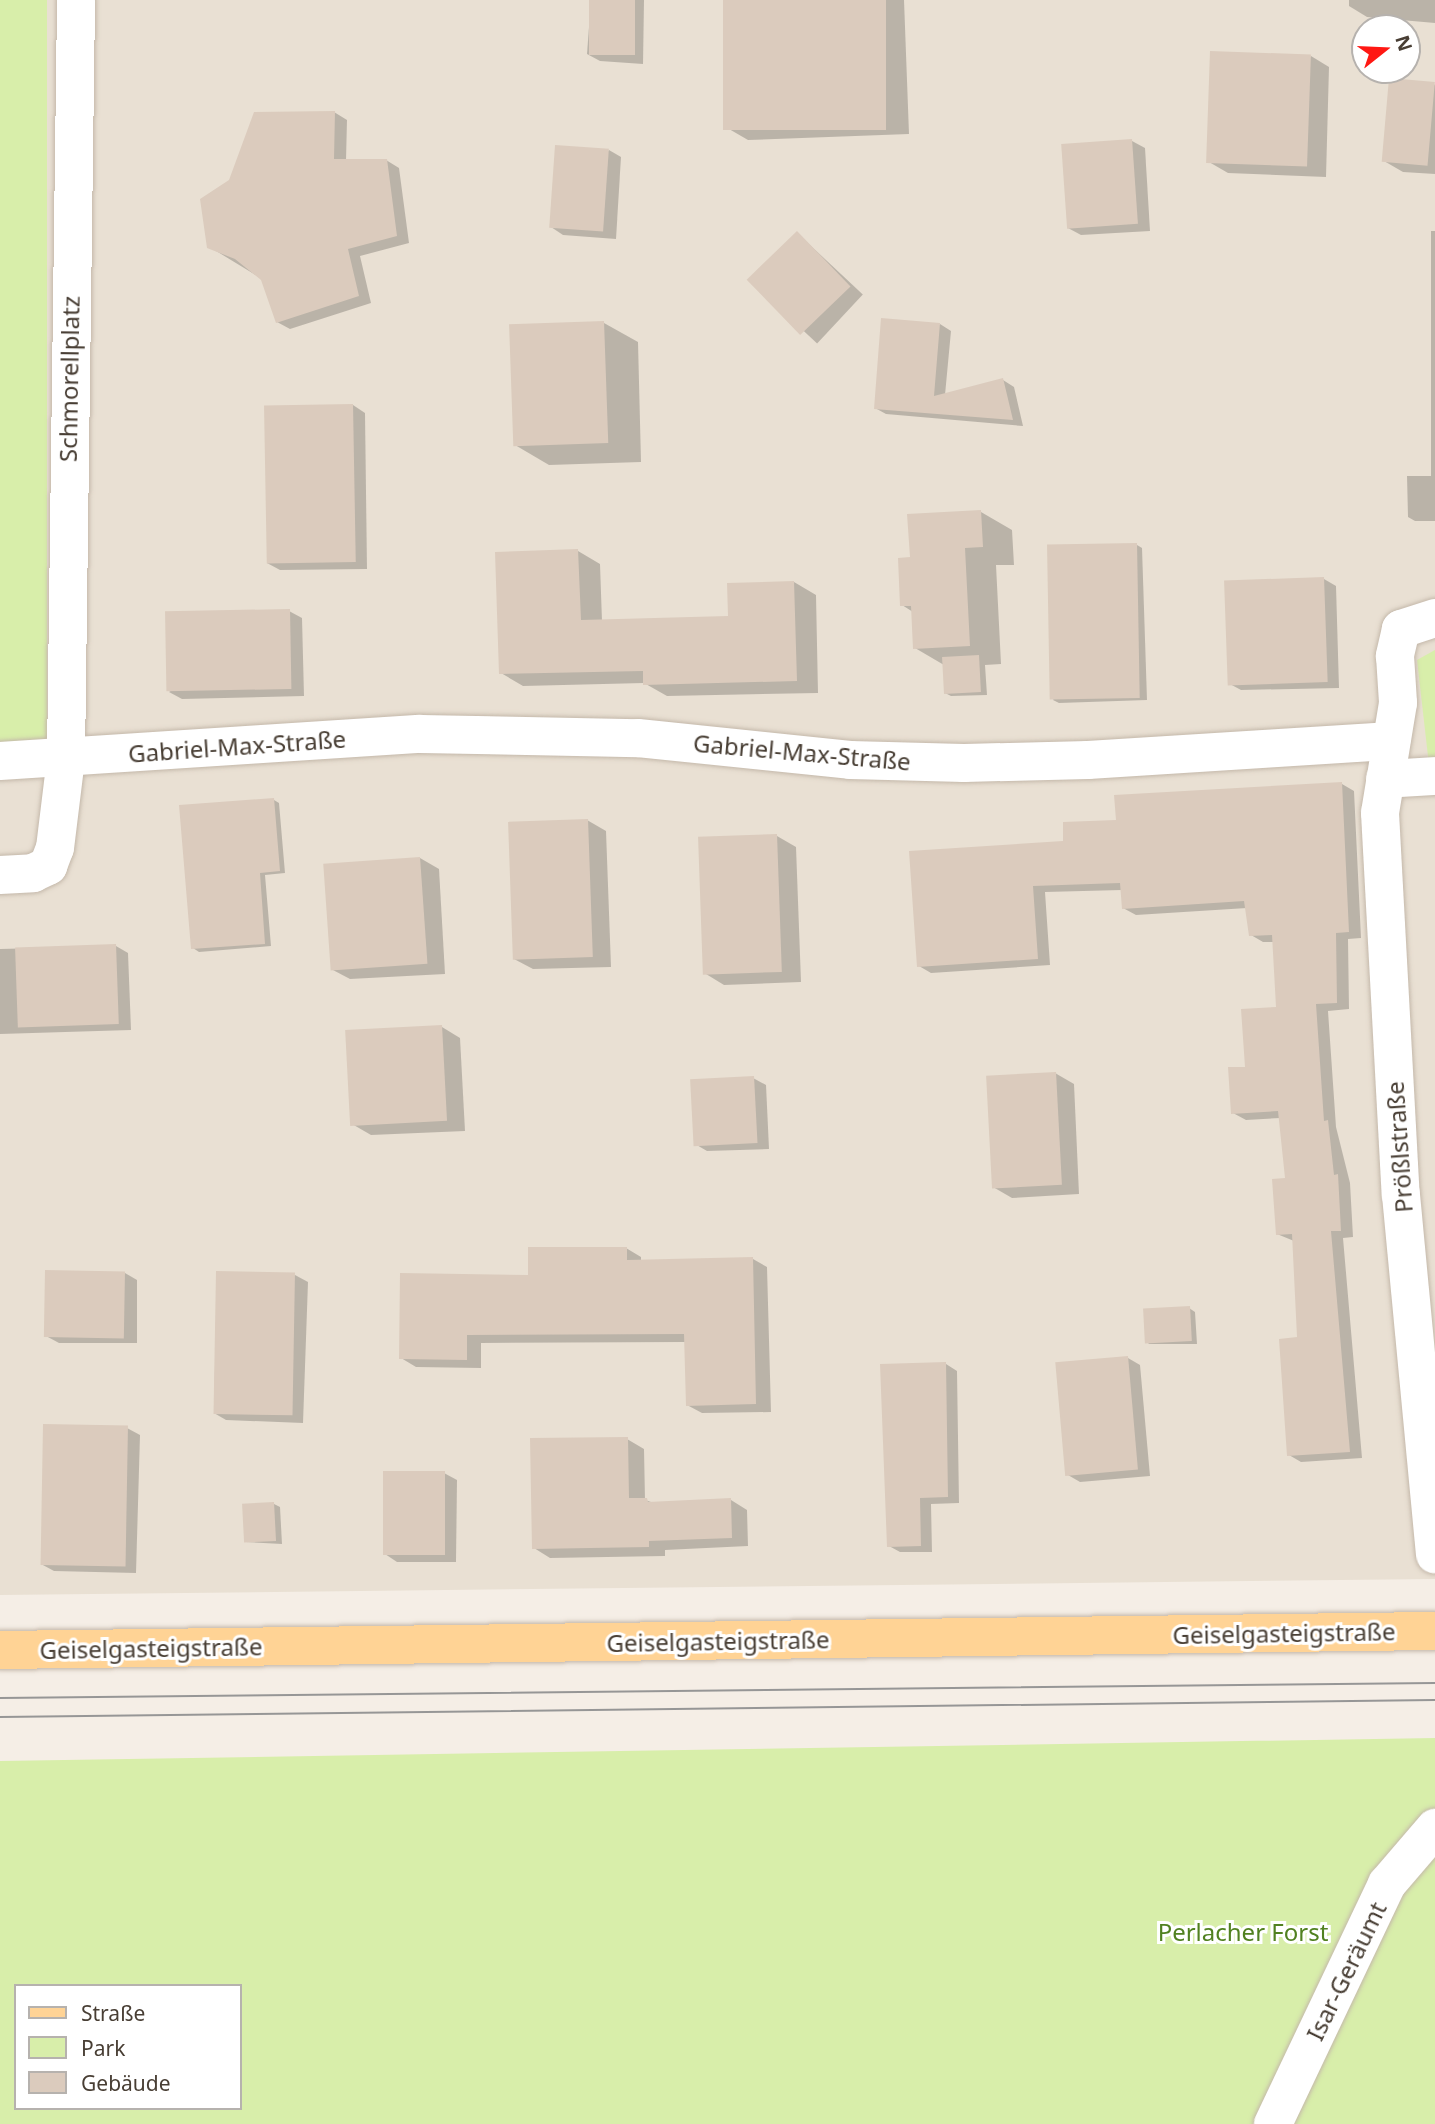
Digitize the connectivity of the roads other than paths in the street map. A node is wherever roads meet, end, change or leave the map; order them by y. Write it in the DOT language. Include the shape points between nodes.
graph roads {
  1 [pos="76,0"];
  2 [pos="1435,618"];
  3 [pos="1391,741"];
  4 [pos="66,758"];
  5 [pos="0,761"];
  6 [pos="1435,776"];
  7 [pos="1385,779"];
  8 [pos="0,875"];
  9 [pos="1435,1554"];
  10 [pos="1435,1631"];
  11 [pos="0,1650"];
  12 [pos="1435,1828"];
  13 [pos="1273,2124"];
  1 -- 4 [label="street, Schmorellplatz"];
  2 -- 3 [label="street" via="1401,629 1395,656 1398,703"];
  3 -- 4 [label="street, Gabriel-Max-Straße" via="1088,761 964,764 849,760 638,738 420,734"];
  3 -- 7 [label="street, Prößlstraße"];
  4 -- 5 [label="street"];
  4 -- 8 [label="street, Schmorellplatz" via="55,848 48,866 33,873"];
  6 -- 7 [label="street"];
  7 -- 9 [label="street, Prößlstraße" via="1380,813 1401,1195"];
  10 -- 11 [label="main road, Geiselgasteigstraße"];
  12 -- 13 [label="street, Isar-Geräumt" via="1387,1884"];
}
